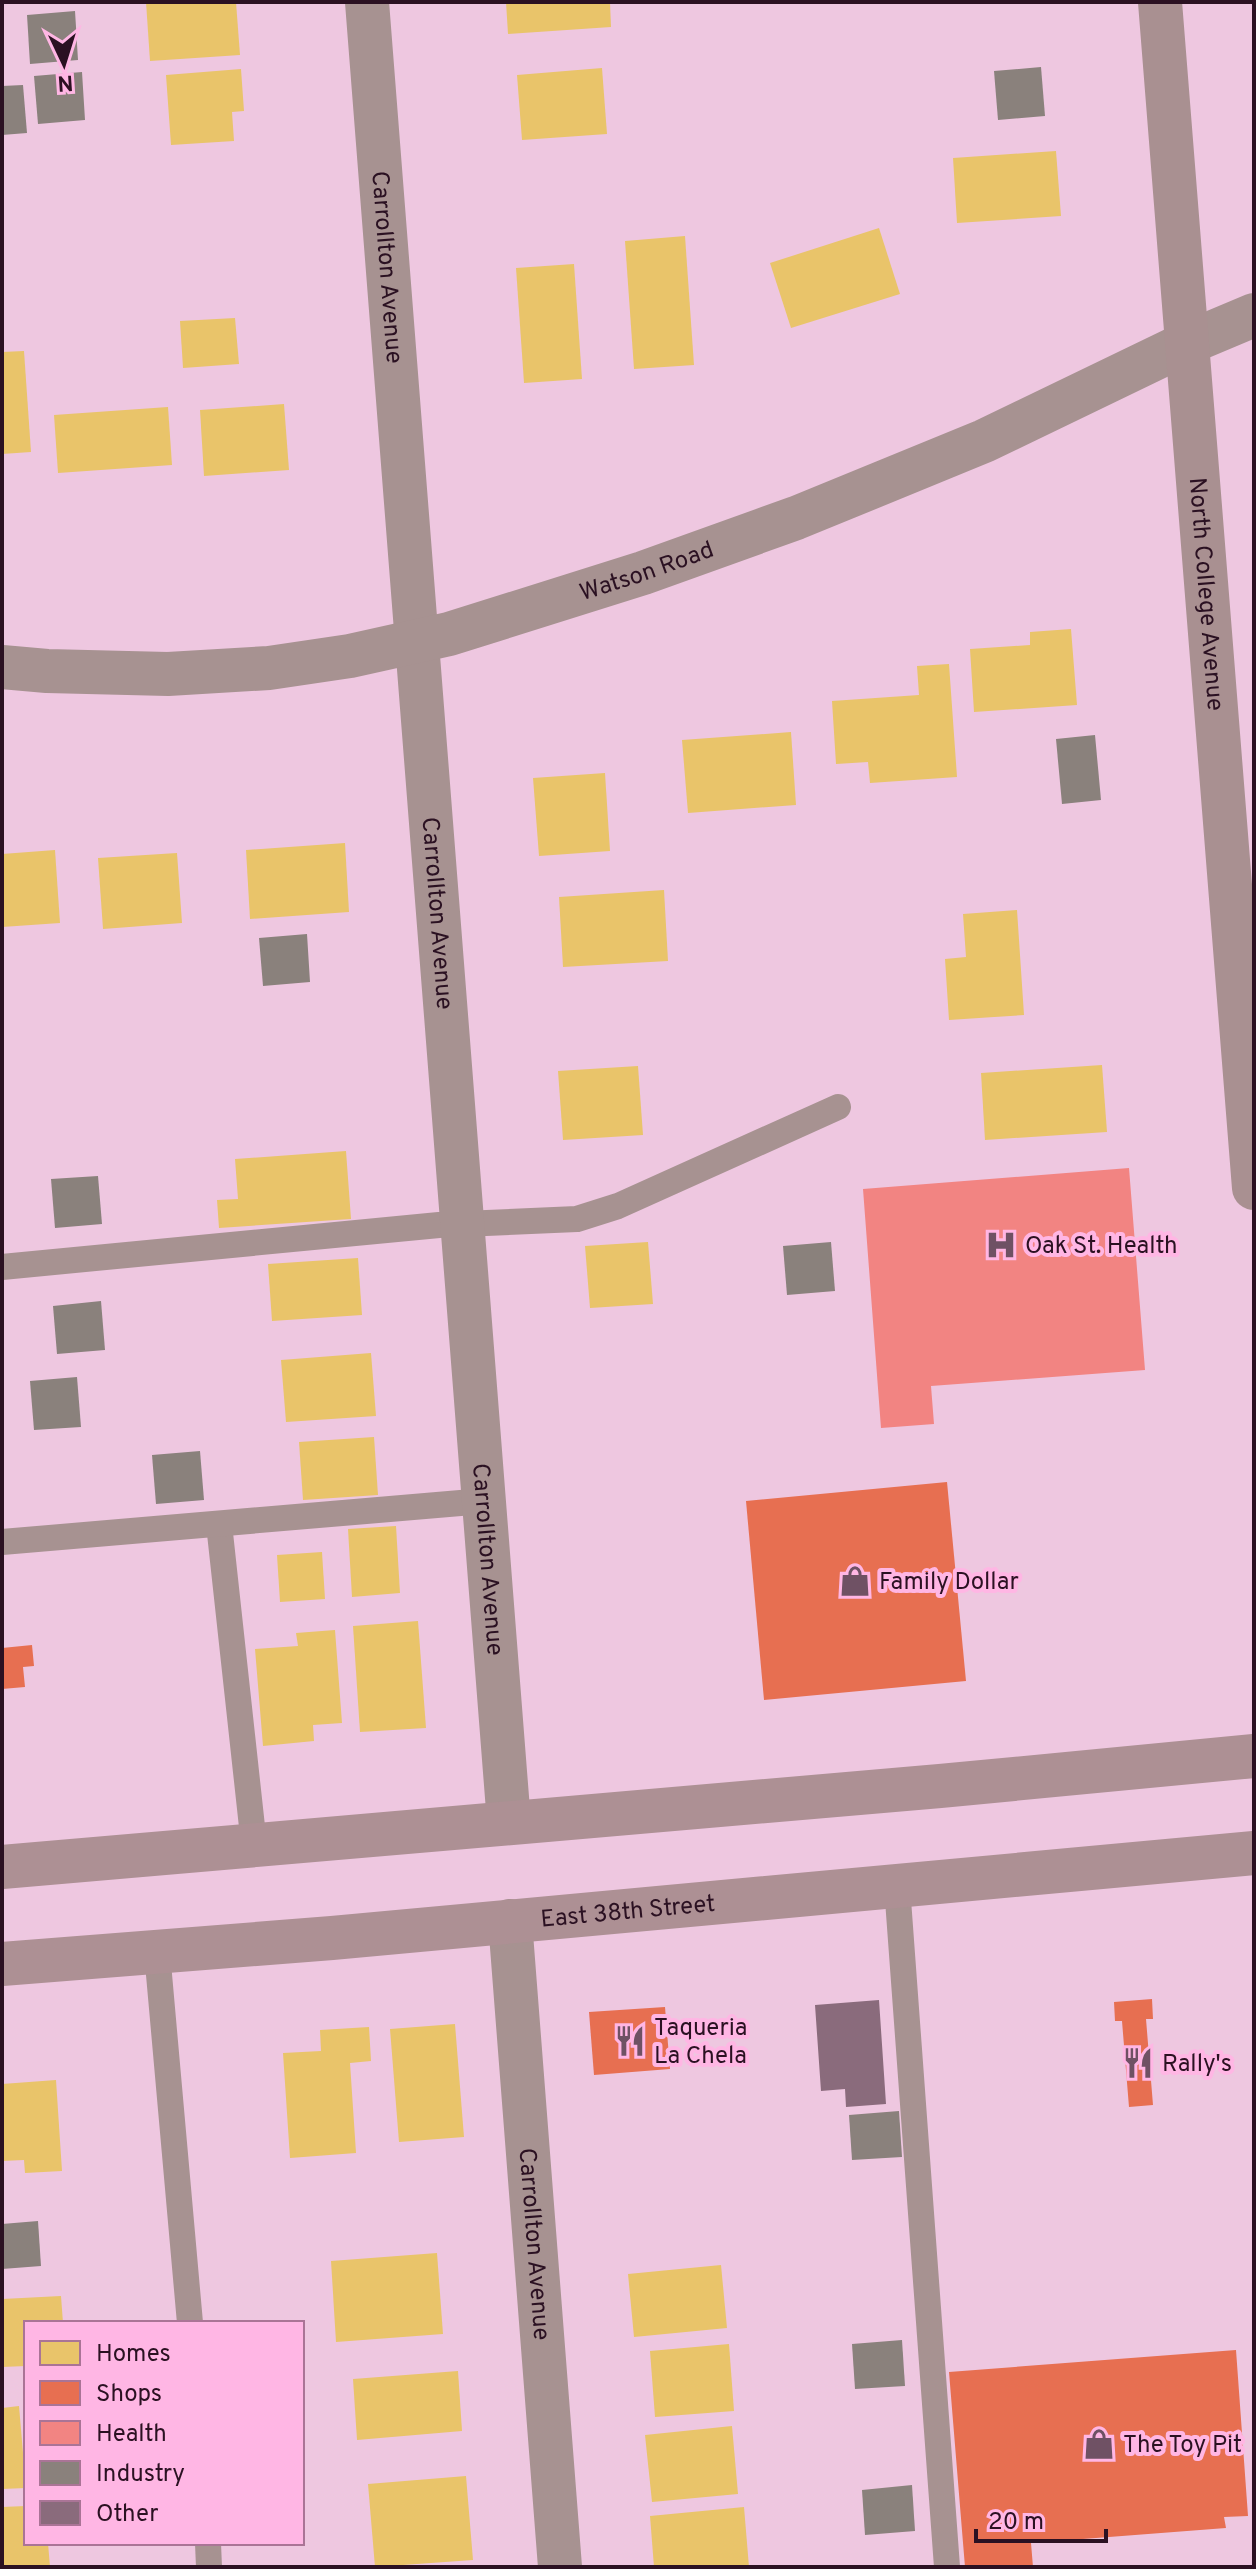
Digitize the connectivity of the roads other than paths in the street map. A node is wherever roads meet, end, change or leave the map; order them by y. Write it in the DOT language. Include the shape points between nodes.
graph roads {
  1 [pos="367,2"];
  2 [pos="1160,2"];
  3 [pos="1254,315"];
  4 [pos="1185,344"];
  5 [pos="418,641"];
  6 [pos="2,667"];
  7 [pos="838,1107"];
  8 [pos="1254,1188"];
  9 [pos="463,1225"];
  10 [pos="2,1267"];
  11 [pos="484,1501"];
  12 [pos="219,1524"];
  13 [pos="2,1542"];
  14 [pos="1254,1756"];
  15 [pos="509,1823"];
  16 [pos="254,1845"];
  17 [pos="1254,1853"];
  18 [pos="2,1867"];
  19 [pos="897,1886"];
  20 [pos="510,1921"];
  21 [pos="157,1952"];
  22 [pos="2,1964"];
  23 [pos="190,2321"];
  24 [pos="208,2545"];
  25 [pos="209,2567"];
  26 [pos="560,2567"];
  27 [pos="947,2567"];
  1 -- 5 [label="street, Carrollton Avenue"];
  2 -- 4 [label="main road, North College Avenue"];
  3 -- 4 [label="street, Watson Road"];
  4 -- 5 [label="street, Watson Road" via="984,441 796,518 547,605"];
  4 -- 8 [label="main road, North College Avenue"];
  5 -- 6 [label="street, Watson Road" via="269,668 168,674"];
  5 -- 9 [label="street, Carrollton Avenue"];
  7 -- 9 [label="lane" via="618,1206 577,1219"];
  9 -- 10 [label="lane"];
  9 -- 11 [label="street, Carrollton Avenue"];
  11 -- 12 [label="lane"];
  11 -- 15 [label="street, Carrollton Avenue"];
  12 -- 13 [label="lane"];
  12 -- 16 [label="lane"];
  14 -- 15 [label="main road"];
  15 -- 16 [label="main road"];
  16 -- 18 [label="main road"];
  17 -- 19 [label="main road, East 38th Street"];
  19 -- 20 [label="main road, East 38th Street"];
  19 -- 27 [label="lane"];
  20 -- 21 [label="main road, East 38th Street"];
  20 -- 26 [label="street, Carrollton Avenue"];
  21 -- 22 [label="main road, East 38th Street"];
  21 -- 23 [label="lane"];
  24 -- 25 [label="lane"];
}
